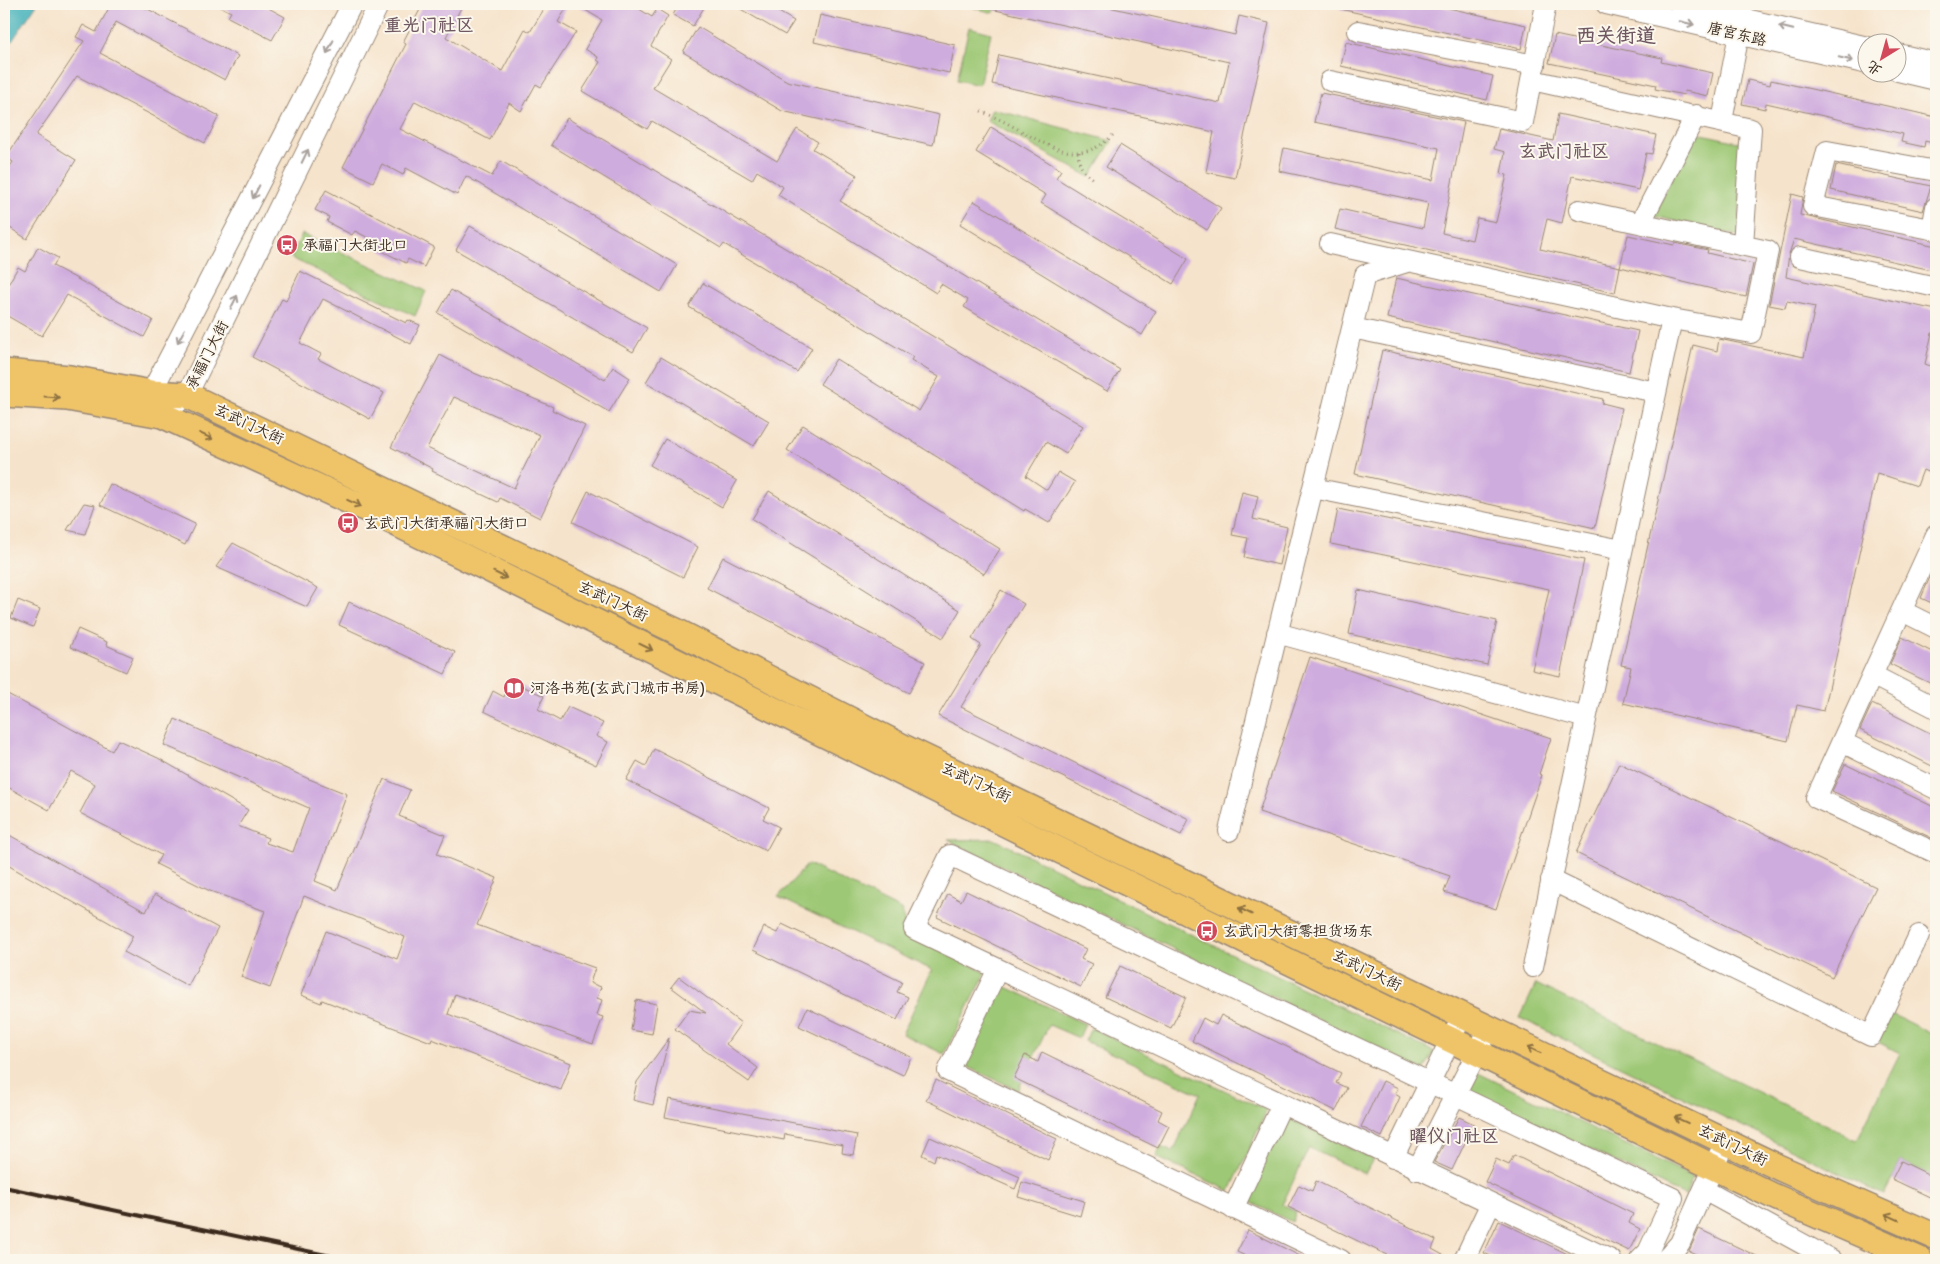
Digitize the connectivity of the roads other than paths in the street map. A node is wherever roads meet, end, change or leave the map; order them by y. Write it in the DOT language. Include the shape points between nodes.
graph roads {
  1 [pos="352,4"];
  2 [pos="379,4"];
  3 [pos="1546,4"];
  4 [pos="1606,4"];
  5 [pos="1680,4"];
  6 [pos="1735,22"];
  7 [pos="1358,30"];
  8 [pos="1858,45"];
  9 [pos="1908,56"];
  10 [pos="1858,61"];
  11 [pos="1936,63"];
  12 [pos="1534,72"];
  13 [pos="1908,73"];
  14 [pos="1936,80"];
  15 [pos="1330,81"];
  16 [pos="1696,115"];
  17 [pos="1722,122"];
  18 [pos="1936,171"];
  19 [pos="1936,207"];
  20 [pos="1578,210"];
  21 [pos="1641,222"];
  22 [pos="1934,229"];
  23 [pos="1330,244"];
  24 [pos="1743,245"];
  25 [pos="1800,258"];
  26 [pos="1409,262"];
  27 [pos="1936,287"];
  28 [pos="1672,319"];
  29 [pos="1352,328"];
  30 [pos="4,372"];
  31 [pos="1656,392"];
  32 [pos="151,393"];
  33 [pos="4,394"];
  34 [pos="187,395"];
  35 [pos="162,415"];
  36 [pos="1313,488"];
  37 [pos="1934,546"];
  38 [pos="1622,550"];
  39 [pos="1902,611"];
  40 [pos="1936,628"];
  41 [pos="1278,633"];
  42 [pos="1872,675"];
  43 [pos="1936,708"];
  44 [pos="1586,718"];
  45 [pos="1842,742"];
  46 [pos="1936,789"];
  47 [pos="1229,831"];
  48 [pos="1936,853"];
  49 [pos="1552,880"];
  50 [pos="1919,935"];
  51 [pos="1533,966"];
  52 [pos="998,969"];
  53 [pos="1462,1016"];
  54 [pos="1489,1029"];
  55 [pos="1451,1040"];
  56 [pos="1476,1052"];
  57 [pos="1430,1083"];
  58 [pos="1455,1095"];
  59 [pos="1282,1104"];
  60 [pos="1725,1141"];
  61 [pos="1393,1158"];
  62 [pos="1714,1167"];
  63 [pos="1418,1169"];
  64 [pos="1704,1190"];
  65 [pos="1491,1203"];
  66 [pos="1233,1208"];
  67 [pos="1936,1237"];
  68 [pos="1820,1258"];
  69 [pos="1341,1260"];
  70 [pos="1466,1260"];
  71 [pos="1611,1260"];
  72 [pos="1640,1260"];
  73 [pos="1665,1260"];
  74 [pos="1920,1260"];
  1 -- 32 [label="street, 承福门大街, one-way"];
  34 -- 2 [label="street, 承福门大街, one-way"];
  3 -- 12 [label="street"];
  4 -- 6 [label="street, 唐宫东路, one-way"];
  5 -- 6 [label="street, 唐宫东路"];
  8 -- 6 [label="street, 唐宫东路, one-way"];
  6 -- 10 [label="street, 唐宫东路, one-way"];
  6 -- 17 [label="street"];
  7 -- 12 [label="street"];
  9 -- 11 [label="street"];
  12 -- 15 [label="street" via="1523,122"];
  12 -- 16 [label="street"];
  13 -- 14 [label="street"];
  16 -- 17 [label="street"];
  16 -- 21 [label="street"];
  17 -- 24 [label="street" via="1751,129"];
  18 -- 22 [label="street" via="1827,151 1814,206"];
  19 -- 22 [label="street"];
  20 -- 21 [label="street"];
  21 -- 24 [label="street"];
  23 -- 26 [label="street"];
  24 -- 28 [label="street" via="1768,250 1751,333"];
  25 -- 27 [label="street"];
  26 -- 28 [label="street"];
  26 -- 29 [label="street" via="1365,275"];
  28 -- 31 [label="street"];
  29 -- 31 [label="street"];
  29 -- 36 [label="street"];
  30 -- 32 [label="main road, 玄武门大街" via="70,378"];
  31 -- 38 [label="street"];
  32 -- 34 [label="main road, 玄武门大街"];
  32 -- 35 [label="street"];
  33 -- 35 [label="main road, 玄武门大街, one-way" via="67,398"];
  34 -- 35 [label="street, 承福门大街"];
  53 -- 34 [label="main road, 玄武门大街, one-way" via="903,748 674,630"];
  35 -- 55 [label="main road, 玄武门大街, one-way" via="375,513"];
  36 -- 38 [label="street"];
  36 -- 41 [label="street"];
  37 -- 39 [label="street"];
  38 -- 44 [label="street"];
  39 -- 40 [label="street"];
  39 -- 42 [label="street"];
  41 -- 44 [label="street"];
  41 -- 47 [label="street"];
  42 -- 43 [label="street"];
  42 -- 45 [label="street"];
  44 -- 49 [label="street"];
  45 -- 46 [label="street"];
  45 -- 48 [label="street" via="1816,798"];
  49 -- 50 [label="street" via="1871,1036"];
  49 -- 51 [label="street"];
  52 -- 57 [label="street" via="914,929 950,854"];
  52 -- 59 [label="street"];
  52 -- 66 [label="street" via="948,1071"];
  53 -- 54 [label="main road, 玄武门大街"];
  53 -- 55 [label="street"];
  54 -- 56 [label="street"];
  60 -- 54 [label="main road, 玄武门大街, one-way"];
  55 -- 56 [label="main road, 玄武门大街"];
  55 -- 57 [label="street"];
  56 -- 58 [label="street"];
  56 -- 62 [label="main road, 玄武门大街"];
  57 -- 58 [label="street"];
  57 -- 61 [label="street"];
  58 -- 63 [label="street"];
  58 -- 72 [label="street" via="1673,1198 1648,1252"];
  59 -- 61 [label="street"];
  59 -- 66 [label="street"];
  60 -- 62 [label="street"];
  67 -- 60 [label="main road, 玄武门大街, one-way"];
  61 -- 63 [label="street"];
  62 -- 64 [label="street"];
  62 -- 74 [label="main road, 玄武门大街"];
  63 -- 65 [label="street"];
  64 -- 68 [label="street"];
  64 -- 73 [label="street" via="1680,1243"];
  65 -- 70 [label="street"];
  65 -- 71 [label="street"];
  66 -- 69 [label="street"];
}
